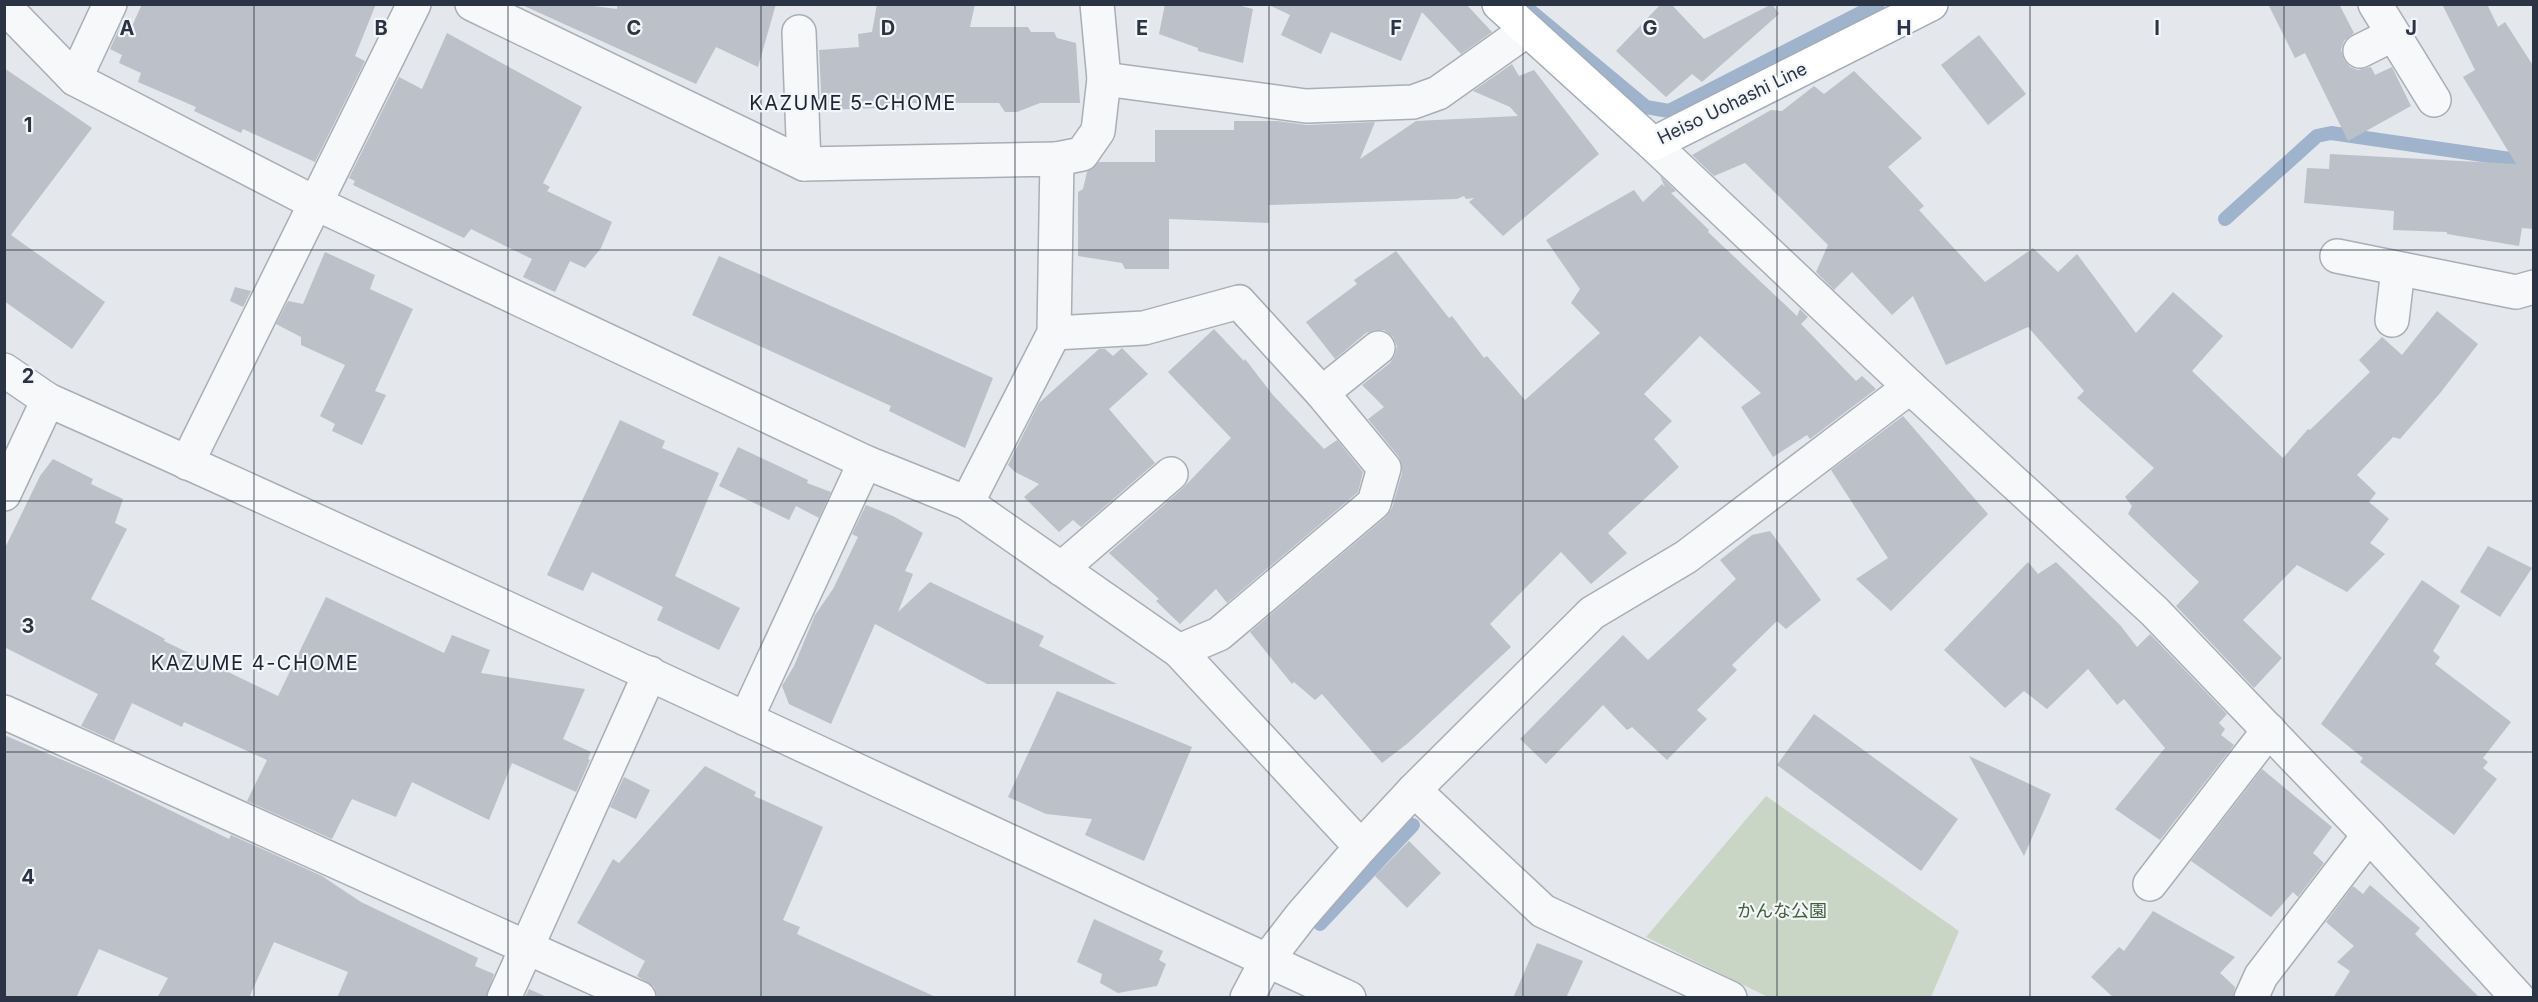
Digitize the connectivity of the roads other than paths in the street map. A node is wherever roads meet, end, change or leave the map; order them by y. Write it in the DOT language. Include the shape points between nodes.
graph roads {
  1 [pos="110,4"];
  2 [pos="414,4"];
  3 [pos="472,4"];
  4 [pos="1097,4"];
  5 [pos="1499,4"];
  6 [pos="1931,4"];
  7 [pos="2375,4"];
  8 [pos="4,6"];
  9 [pos="1527,30"];
  10 [pos="799,32"];
  11 [pos="2392,35"];
  12 [pos="2360,51"];
  13 [pos="75,79"];
  14 [pos="1104,79"];
  15 [pos="2434,100"];
  16 [pos="1653,144"];
  17 [pos="1057,159"];
  18 [pos="804,164"];
  19 [pos="317,204"];
  20 [pos="2337,256"];
  21 [pos="2398,269"];
  22 [pos="2534,287"];
  23 [pos="2392,321"];
  24 [pos="1054,333"];
  25 [pos="1378,348"];
  26 [pos="4,370"];
  27 [pos="1910,387"];
  28 [pos="1322,393"];
  29 [pos="48,400"];
  30 [pos="865,462"];
  31 [pos="187,463"];
  32 [pos="1171,474"];
  33 [pos="4,494"];
  34 [pos="967,503"];
  35 [pos="1061,569"];
  36 [pos="1179,651"];
  37 [pos="651,673"];
  38 [pos="4,712"];
  39 [pos="746,719"];
  40 [pos="2269,730"];
  41 [pos="1414,790"];
  42 [pos="2369,835"];
  43 [pos="1361,847"];
  44 [pos="2150,884"];
  45 [pos="528,947"];
  46 [pos="1267,960"];
  47 [pos="504,998"];
  48 [pos="639,998"];
  49 [pos="1247,998"];
  50 [pos="1349,998"];
  51 [pos="1730,998"];
  52 [pos="2251,998"];
  53 [pos="2518,998"];
  1 -- 13 [label="street"];
  2 -- 19 [label="street"];
  3 -- 18 [label="street"];
  4 -- 14 [label="street"];
  5 -- 9 [label="main road, Heiso Uohashi Line"];
  6 -- 16 [label="main road, Heiso Uohashi Line"];
  7 -- 11 [label="street"];
  8 -- 13 [label="street"];
  9 -- 14 [label="street" via="1438,93 1413,102 1306,106"];
  9 -- 16 [label="main road, Heiso Uohashi Line"];
  10 -- 18 [label="street"];
  11 -- 12 [label="street"];
  11 -- 15 [label="street"];
  13 -- 19 [label="street"];
  14 -- 17 [label="street" via="1098,131 1082,154"];
  16 -- 27 [label="street"];
  17 -- 18 [label="street"];
  17 -- 24 [label="street"];
  19 -- 30 [label="street"];
  19 -- 31 [label="street"];
  20 -- 21 [label="street"];
  21 -- 22 [label="street" via="2516,292"];
  21 -- 23 [label="street"];
  24 -- 28 [label="street" via="1144,328 1239,302"];
  24 -- 34 [label="street"];
  25 -- 28 [label="street"];
  26 -- 29 [label="street"];
  27 -- 40 [label="street" via="2154,611"];
  27 -- 41 [label="street" via="1686,557 1592,613"];
  28 -- 36 [label="street" via="1384,468 1374,503 1219,634"];
  29 -- 31 [label="street"];
  29 -- 33 [label="street"];
  30 -- 34 [label="street"];
  30 -- 39 [label="street"];
  31 -- 37 [label="street"];
  32 -- 35 [label="street"];
  34 -- 35 [label="street"];
  35 -- 36 [label="street"];
  36 -- 43 [label="street"];
  37 -- 39 [label="street"];
  37 -- 45 [label="street"];
  38 -- 45 [label="street"];
  39 -- 46 [label="street"];
  40 -- 42 [label="street"];
  40 -- 44 [label="street"];
  41 -- 43 [label="street"];
  41 -- 51 [label="street" via="1543,911"];
  42 -- 52 [label="street" via="2261,976"];
  42 -- 53 [label="street"];
  43 -- 46 [label="street"];
  45 -- 47 [label="street"];
  45 -- 48 [label="street"];
  46 -- 49 [label="street"];
  46 -- 50 [label="street"];
}
